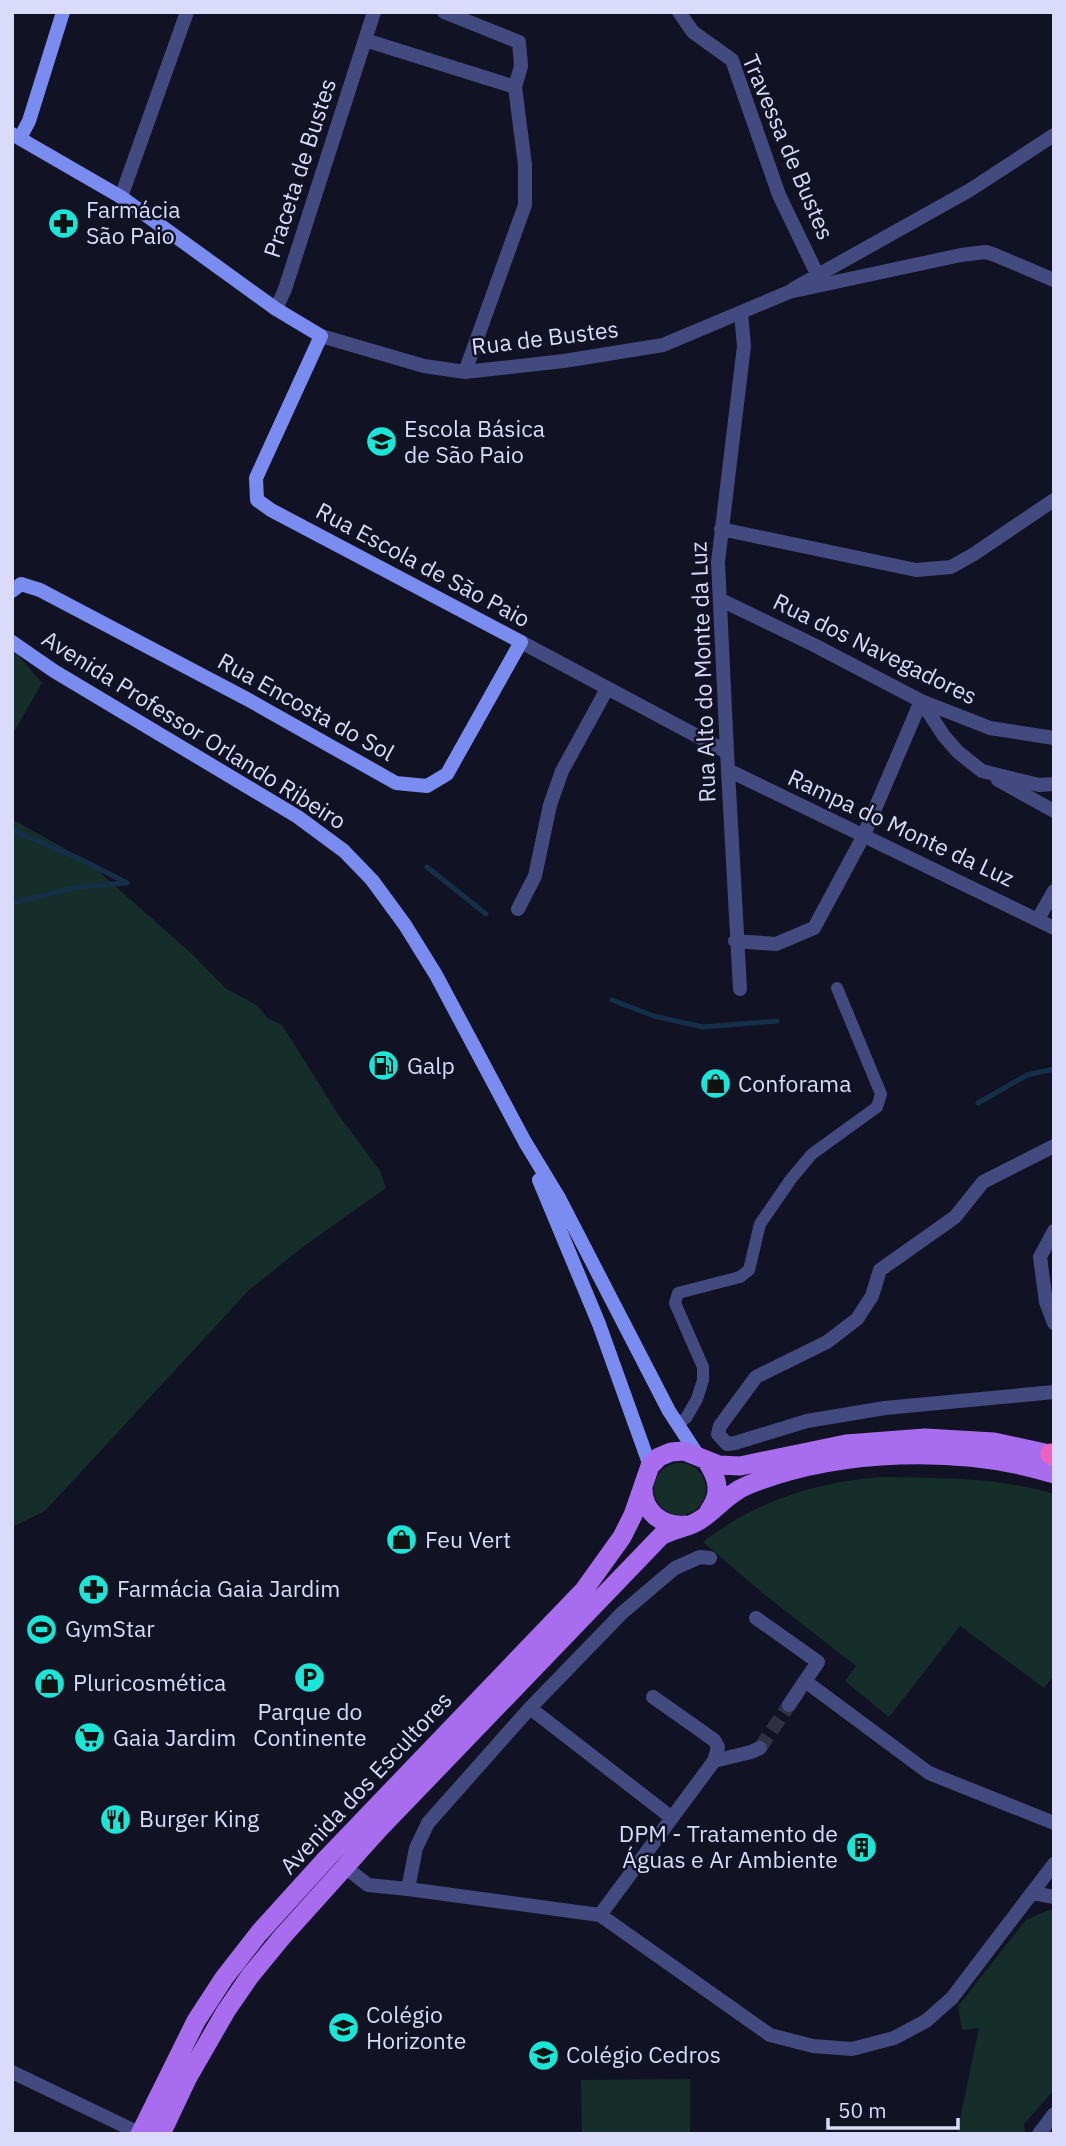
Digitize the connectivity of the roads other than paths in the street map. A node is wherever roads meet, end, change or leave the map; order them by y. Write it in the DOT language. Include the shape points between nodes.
graph roads {
  1 [pos="63,12"];
  2 [pos="187,12"];
  3 [pos="374,12"];
  4 [pos="444,12"];
  5 [pos="679,12"];
  6 [pos="365,40"];
  7 [pos="515,87"];
  8 [pos="1054,135"];
  9 [pos="16,136"];
  10 [pos="121,197"];
  11 [pos="818,276"];
  12 [pos="1054,280"];
  13 [pos="789,292"];
  14 [pos="276,309"];
  15 [pos="741,313"];
  16 [pos="321,336"];
  17 [pos="465,372"];
  18 [pos="1054,500"];
  19 [pos="721,530"];
  20 [pos="12,592"];
  21 [pos="721,600"];
  22 [pos="12,642"];
  23 [pos="521,642"];
  24 [pos="607,689"];
  25 [pos="921,701"];
  26 [pos="1054,738"];
  27 [pos="727,752"];
  28 [pos="728,771"];
  29 [pos="982,771"];
  30 [pos="1054,783"];
  31 [pos="1054,811"];
  32 [pos="863,837"];
  33 [pos="1054,891"];
  34 [pos="518,909"];
  35 [pos="1038,919"];
  36 [pos="1054,928"];
  37 [pos="735,941"];
  38 [pos="837,988"];
  39 [pos="740,989"];
  40 [pos="525,1142"];
  41 [pos="1054,1146"];
  42 [pos="1054,1231"];
  43 [pos="1054,1323"];
  44 [pos="1054,1392"];
  45 [pos="677,1424"];
  46 [pos="701,1457"];
  47 [pos="1053,1460"];
  48 [pos="647,1473"];
  49 [pos="699,1521"];
  50 [pos="710,1558"];
  51 [pos="756,1618"];
  52 [pos="805,1681"];
  53 [pos="653,1697"];
  54 [pos="789,1705"];
  55 [pos="530,1708"];
  56 [pos="760,1748"];
  57 [pos="714,1761"];
  58 [pos="672,1818"];
  59 [pos="1054,1823"];
  60 [pos="1054,1864"];
  61 [pos="345,1867"];
  62 [pos="408,1889"];
  63 [pos="1033,1893"];
  64 [pos="1054,1898"];
  65 [pos="600,1915"];
  66 [pos="12,2073"];
  67 [pos="1054,2114"];
  68 [pos="141,2134"];
  69 [pos="161,2134"];
  70 [pos="1039,2134"];
  1 -- 9 [label="main road" via="29,121"];
  2 -- 10 [label="street"];
  3 -- 6 [label="street, Praceta de Bustes"];
  4 -- 7 [label="street" via="519,42 521,66"];
  5 -- 11 [label="street, Travessa de Bustes" via="693,32 732,60 779,195"];
  6 -- 7 [label="street"];
  6 -- 14 [label="street, Praceta de Bustes"];
  7 -- 17 [label="street" via="525,205"];
  8 -- 11 [label="street, Rua de Bustes" via="970,190"];
  9 -- 10 [label="main road, Rua de Bustes"];
  10 -- 14 [label="main road, Rua de Bustes"];
  11 -- 13 [label="street, Rua de Bustes"];
  12 -- 13 [label="street" via="986,253"];
  13 -- 15 [label="street, Rua de Bustes"];
  14 -- 16 [label="main road, Rua de Bustes"];
  15 -- 17 [label="street, Rua de Bustes" via="663,345"];
  15 -- 19 [label="street, Rua Alto do Monte da Luz" via="744,346"];
  16 -- 17 [label="street, Rua de Bustes" via="424,366"];
  16 -- 23 [label="main road, Rua Escola de São Paio" via="256,478 257,500"];
  18 -- 19 [label="street" via="951,567 916,570"];
  19 -- 21 [label="street, Rua Alto do Monte da Luz"];
  20 -- 23 [label="main road, Rua Encosta do Sol" via="21,584 40,590 396,783 427,786 447,774"];
  21 -- 25 [label="street, Rua dos Navegadores"];
  21 -- 27 [label="street, Rua Alto do Monte da Luz"];
  22 -- 40 [label="main road, Avenida Professor Orlando Ribeiro" via="298,817 359,865 422,950"];
  23 -- 24 [label="street, Rua Escola de São Paio"];
  24 -- 27 [label="street, Rua Escola de São Paio"];
  24 -- 34 [label="street" via="562,771 535,876"];
  25 -- 26 [label="street, Rua dos Navegadores" via="990,727"];
  25 -- 29 [label="street" via="957,752"];
  25 -- 32 [label="street"];
  27 -- 28 [label="street, Rua Alto do Monte da Luz"];
  28 -- 32 [label="street, Rampa do Monte da Luz"];
  28 -- 37 [label="street, Rua Alto do Monte da Luz"];
  29 -- 30 [label="street" via="1040,785"];
  29 -- 31 [label="street"];
  32 -- 35 [label="street, Rampa do Monte da Luz"];
  32 -- 37 [label="street" via="814,928 776,944"];
  33 -- 35 [label="street"];
  35 -- 36 [label="street, Rampa do Monte da Luz"];
  37 -- 39 [label="street, Rua Alto do Monte da Luz"];
  38 -- 45 [label="street" via="880,1100 877,1107 812,1154 791,1180 760,1224 750,1270 740,1277 678,1293 675,1303 703,1367 703,1380 686,1418"];
  40 -- 45 [label="main road, Avenida Professor Orlando Ribeiro"];
  40 -- 48 [label="main road, Avenida Professor Orlando Ribeiro" via="599,1324"];
  41 -- 44 [label="street" via="983,1182 955,1217 880,1270 872,1296 857,1319 827,1342 756,1377 718,1434 727,1444 807,1421 885,1408"];
  42 -- 43 [label="street" via="1040,1257"];
  45 -- 46 [label="main road, Avenida Professor Orlando Ribeiro"];
  46 -- 47 [label="main road, Avenida dos Escultores" via="729,1466 753,1465 817,1448 899,1438 1023,1447"];
  46 -- 48 [label="main road, Avenida dos Escultores" via="671,1452 659,1457"];
  46 -- 49 [label="main road" via="715,1473 718,1485 717,1497"];
  47 -- 49 [label="main road, Avenida dos Escultores" via="1011,1463 909,1456 857,1460 785,1473 745,1486"];
  48 -- 49 [label="main road" via="645,1501 650,1512 670,1525"];
  48 -- 68 [label="main road, Avenida dos Escultores" via="622,1537 584,1590 327,1858 225,1978 191,2030"];
  49 -- 61 [label="main road, Avenida dos Escultores" via="671,1530 652,1544"];
  50 -- 55 [label="street" via="700,1556 675,1568 622,1613"];
  51 -- 52 [label="street" via="818,1662"];
  52 -- 54 [label="street"];
  52 -- 59 [label="street" via="929,1773"];
  53 -- 57 [label="street" via="714,1740 718,1747"];
  55 -- 58 [label="street"];
  55 -- 62 [label="street" via="428,1823 416,1848"];
  56 -- 57 [label="street"];
  57 -- 58 [label="street"];
  58 -- 65 [label="street"];
  60 -- 63 [label="street"];
  61 -- 62 [label="street" via="368,1885"];
  61 -- 69 [label="main road, Avenida dos Escultores" via="238,1993 201,2053"];
  62 -- 65 [label="street"];
  63 -- 64 [label="street"];
  63 -- 65 [label="street" via="952,1998 926,2021 894,2038 852,2049 813,2046 770,2035"];
  66 -- 68 [label="street"];
  67 -- 70 [label="street"];
}
